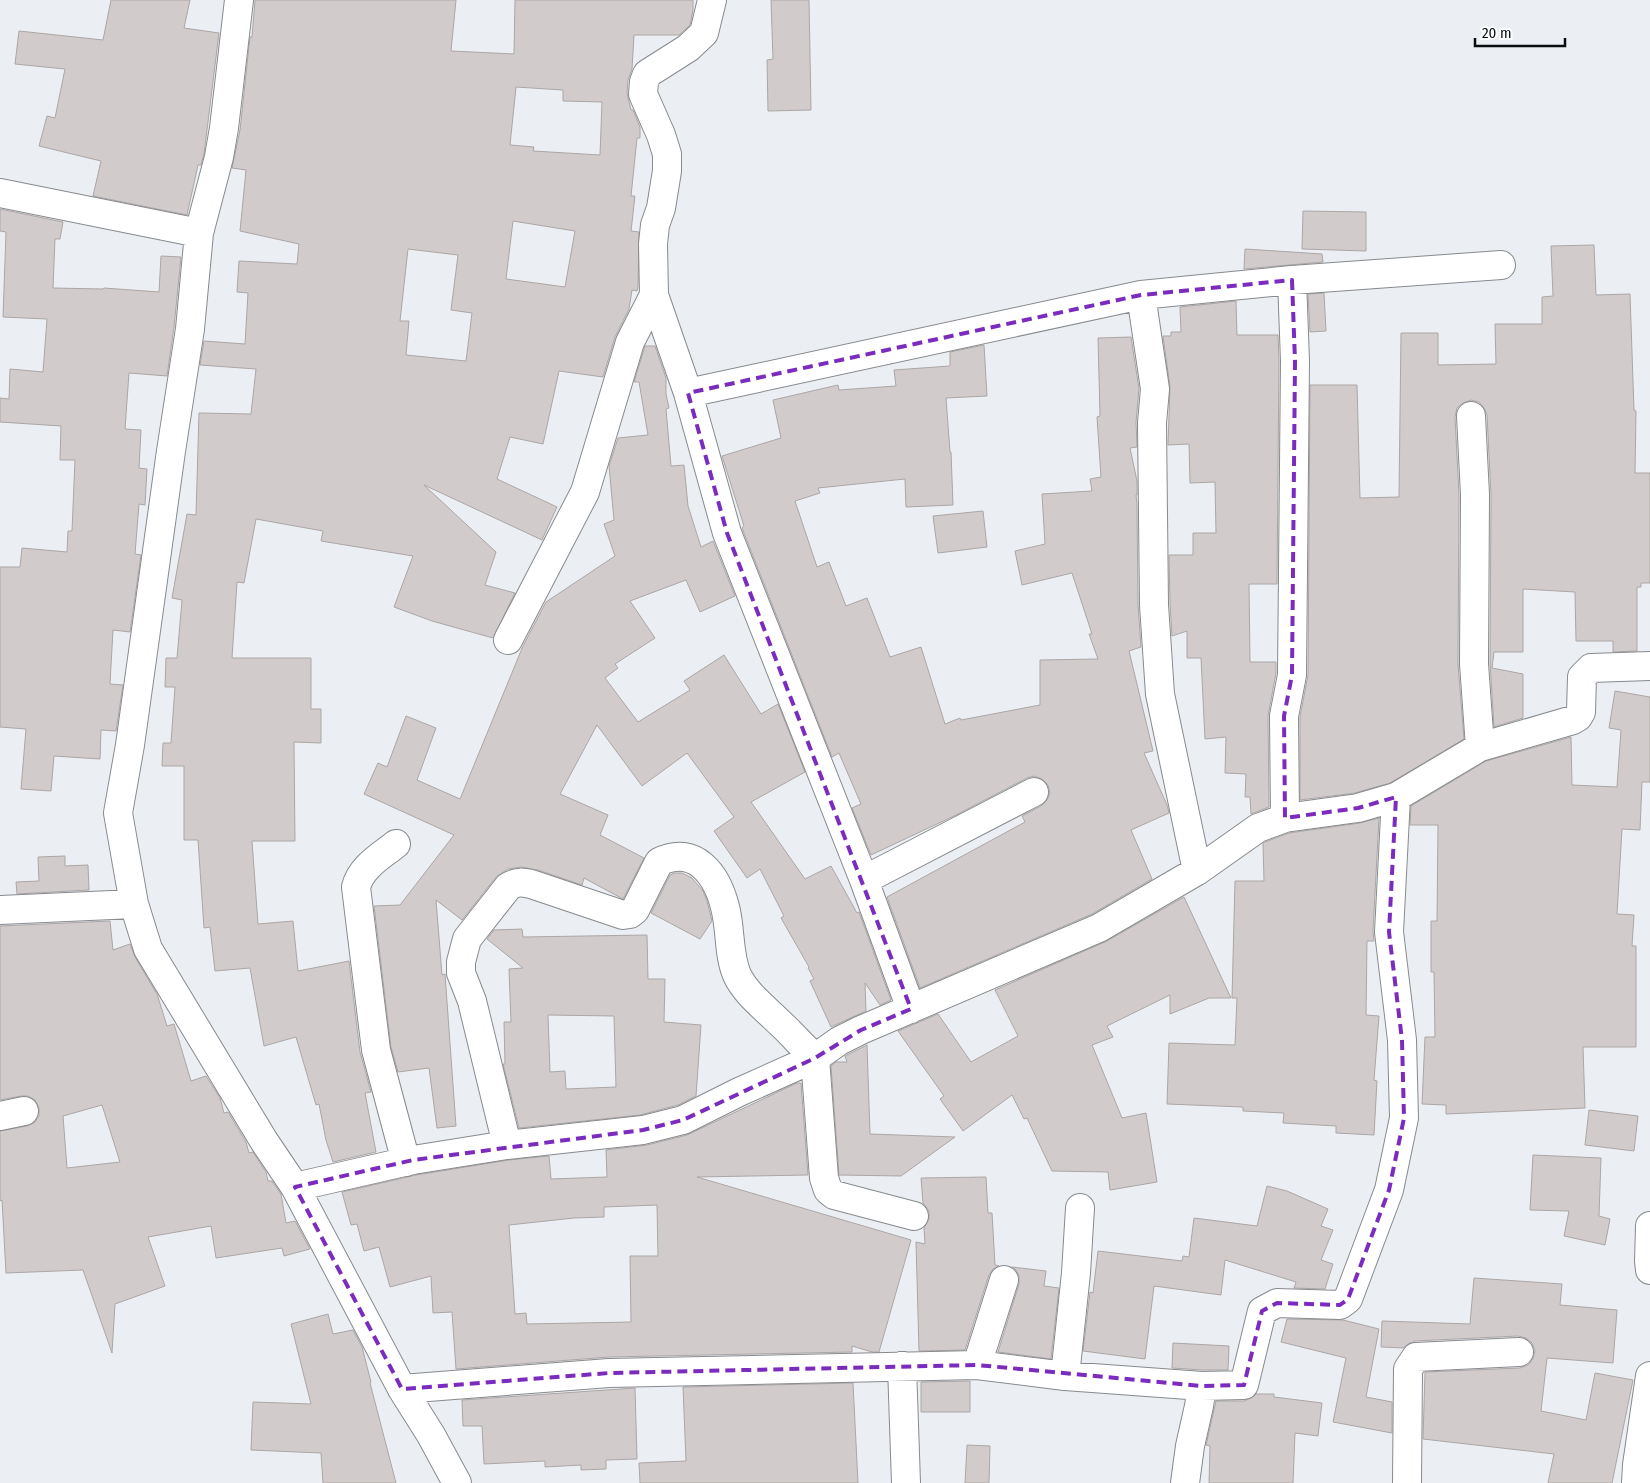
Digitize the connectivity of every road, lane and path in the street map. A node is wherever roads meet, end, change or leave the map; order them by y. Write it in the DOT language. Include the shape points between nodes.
graph roads {
  1 [pos="239,0"];
  2 [pos="712,0"];
  3 [pos="0,193"];
  4 [pos="199,233"];
  5 [pos="1501,265"];
  6 [pos="1292,280"];
  7 [pos="654,295"];
  8 [pos="1141,295"];
  9 [pos="688,393"];
  10 [pos="1470,416"];
  11 [pos="508,640"];
  12 [pos="1650,666"];
  13 [pos="1480,746"];
  14 [pos="1034,792"];
  15 [pos="1396,797"];
  16 [pos="1285,818"];
  17 [pos="396,844"];
  18 [pos="1197,871"];
  19 [pos="864,880"];
  20 [pos="134,904"];
  21 [pos="0,910"];
  22 [pos="911,1009"];
  23 [pos="815,1058"];
  24 [pos="507,1145"];
  25 [pos="406,1162"];
  26 [pos="295,1187"];
  27 [pos="1080,1208"];
  28 [pos="914,1216"];
  29 [pos="1650,1226"];
  30 [pos="1649,1265"];
  31 [pos="1004,1280"];
  32 [pos="1519,1352"];
  33 [pos="977,1365"];
  34 [pos="902,1366"];
  35 [pos="1065,1376"];
  36 [pos="1650,1376"];
  37 [pos="1202,1386"];
  38 [pos="402,1390"];
  39 [pos="457,1483"];
  40 [pos="906,1483"];
  41 [pos="1186,1483"];
  42 [pos="1407,1483"];
  43 [pos="1636,1483"];
  1 -- 4 [label="street" via="219,157"];
  2 -- 7 [label="street" via="704,34 647,74 644,82 643,94 667,154 667,171 653,244"];
  3 -- 4 [label="street"];
  4 -- 20 [label="street" via="190,329 118,813"];
  5 -- 6 [label="street"];
  6 -- 8 [label="street"];
  6 -- 16 [label="street" via="1295,361 1292,675 1284,716"];
  7 -- 9 [label="street"];
  7 -- 11 [label="street" via="630,342 585,492"];
  8 -- 9 [label="street"];
  8 -- 18 [label="street" via="1154,389 1154,605 1160,694"];
  9 -- 19 [label="street" via="727,533"];
  10 -- 13 [label="street" via="1474,495 1474,664"];
  12 -- 13 [label="street" via="1591,668 1582,677 1578,718"];
  13 -- 15 [label="street"];
  14 -- 19 [label="street"];
  15 -- 16 [label="street" via="1358,808"];
  15 -- 37 [label="street" via="1389,932 1402,1040 1404,1118 1389,1190 1348,1299 1340,1305 1277,1303 1262,1311 1244,1385"];
  16 -- 18 [label="street" via="1258,828"];
  17 -- 25 [label="street" via="364,870 356,887 376,1050"];
  18 -- 22 [label="street" via="1099,928"];
  19 -- 22 [label="street"];
  20 -- 21 [label="street"];
  20 -- 26 [label="street" via="148,949"];
  22 -- 23 [label="street" via="850,1036"];
  23 -- 24 [label="street" via="683,1120 643,1130"];
  23 -- 24 [label="street" via="748,993 737,975 725,907 713,877 695,861 675,856 659,862 635,910 623,915 534,885 515,883 508,887 467,939 461,962 461,973 472,1001"];
  23 -- 28 [label="street" via="824,1178 828,1190 834,1195"];
  24 -- 25 [label="street"];
  25 -- 26 [label="street"];
  26 -- 38 [label="street"];
  27 -- 35 [label="street"];
  29 -- 30 [label="street"];
  31 -- 33 [label="street"];
  32 -- 42 [label="street" via="1416,1357 1411,1362 1408,1369"];
  33 -- 34 [label="street"];
  33 -- 35 [label="street"];
  34 -- 38 [label="street" via="609,1374"];
  34 -- 40 [label="street"];
  35 -- 37 [label="street"];
  36 -- 43 [label="street"];
  37 -- 41 [label="street"];
  38 -- 39 [label="street"];
}
